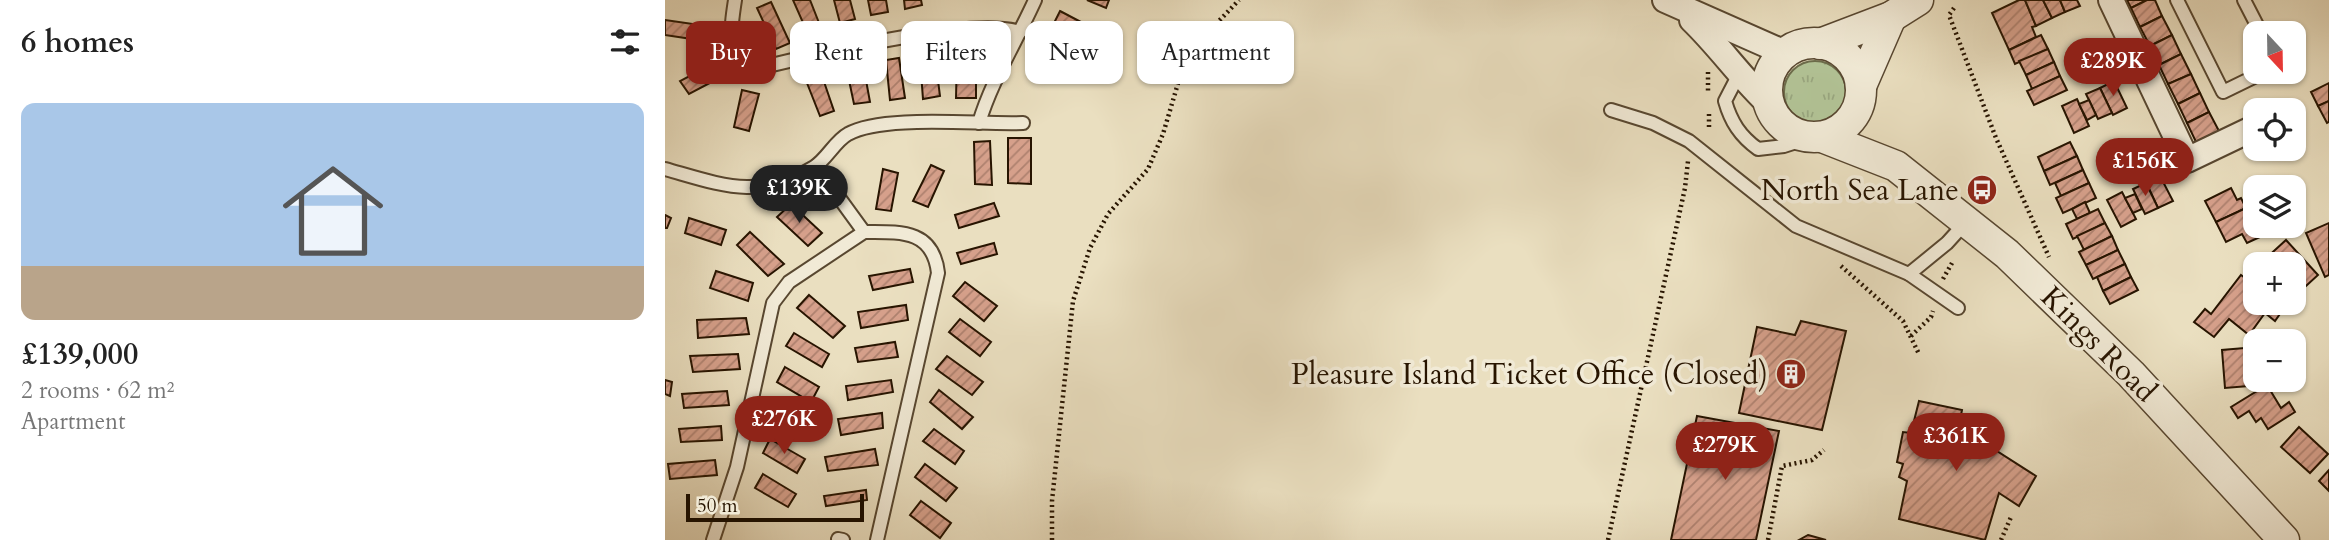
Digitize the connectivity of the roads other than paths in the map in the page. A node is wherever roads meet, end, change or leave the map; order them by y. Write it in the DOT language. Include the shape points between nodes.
graph roads {
  1 [pos="735,0"];
  2 [pos="1035,0"];
  3 [pos="1918,0"];
  4 [pos="2111,0"];
  5 [pos="2177,0"];
  6 [pos="2244,0"];
  7 [pos="1673,5"];
  8 [pos="1891,17"];
  9 [pos="2255,21"];
  10 [pos="1020,32"];
  11 [pos="1820,44"];
  12 [pos="1785,53"];
  13 [pos="1739,74"];
  14 [pos="2243,82"];
  15 [pos="1859,98"];
  16 [pos="1769,104"];
  17 [pos="1611,110"];
  18 [pos="979,123"];
  19 [pos="1024,124"];
  20 [pos="2243,133"];
  21 [pos="1817,137"];
  22 [pos="816,166"];
  23 [pos="1896,166"];
  24 [pos="665,169"];
  25 [pos="1967,220"];
  26 [pos="864,232"];
  27 [pos="1909,274"];
  28 [pos="1958,308"];
  29 [pos="713,540"];
  30 [pos="877,540"];
  31 [pos="2284,540"];
  1 -- 10 [label="lane" via="733,43 741,59 759,68 956,31 1007,27"];
  2 -- 10 [label="lane"];
  3 -- 8 [label="street"];
  4 -- 20 [label="street" via="2187,160"];
  5 -- 14 [label="lane" via="2223,92"];
  6 -- 9 [label="lane"];
  7 -- 12 [label="street"];
  7 -- 13 [label="street" via="1719,46"];
  8 -- 11 [label="street"];
  8 -- 15 [label="street"];
  10 -- 18 [label="lane" via="988,94"];
  11 -- 12 [label="street" via="1807,43"];
  11 -- 15 [label="street" via="1848,57 1857,71"];
  12 -- 16 [label="street" via="1769,75"];
  13 -- 16 [label="street"];
  13 -- 21 [label="lane" via="1725,101 1743,138 1758,149"];
  15 -- 21 [label="street" via="1842,128"];
  15 -- 23 [label="street, Kings Road"];
  16 -- 21 [label="street" via="1785,127"];
  17 -- 27 [label="lane" via="1689,141 1796,226"];
  18 -- 19 [label="lane"];
  18 -- 22 [label="lane" via="883,125 848,134"];
  21 -- 23 [label="street, Kings Road"];
  22 -- 24 [label="lane" via="778,184 753,189"];
  22 -- 26 [label="lane"];
  23 -- 25 [label="street, Kings Road"];
  25 -- 27 [label="lane"];
  25 -- 31 [label="street, Kings Road" via="2131,374"];
  26 -- 29 [label="lane" via="789,282 773,303 737,467"];
  26 -- 30 [label="lane" via="897,232 923,239 936,256 938,273"];
  27 -- 28 [label="lane"];
}
